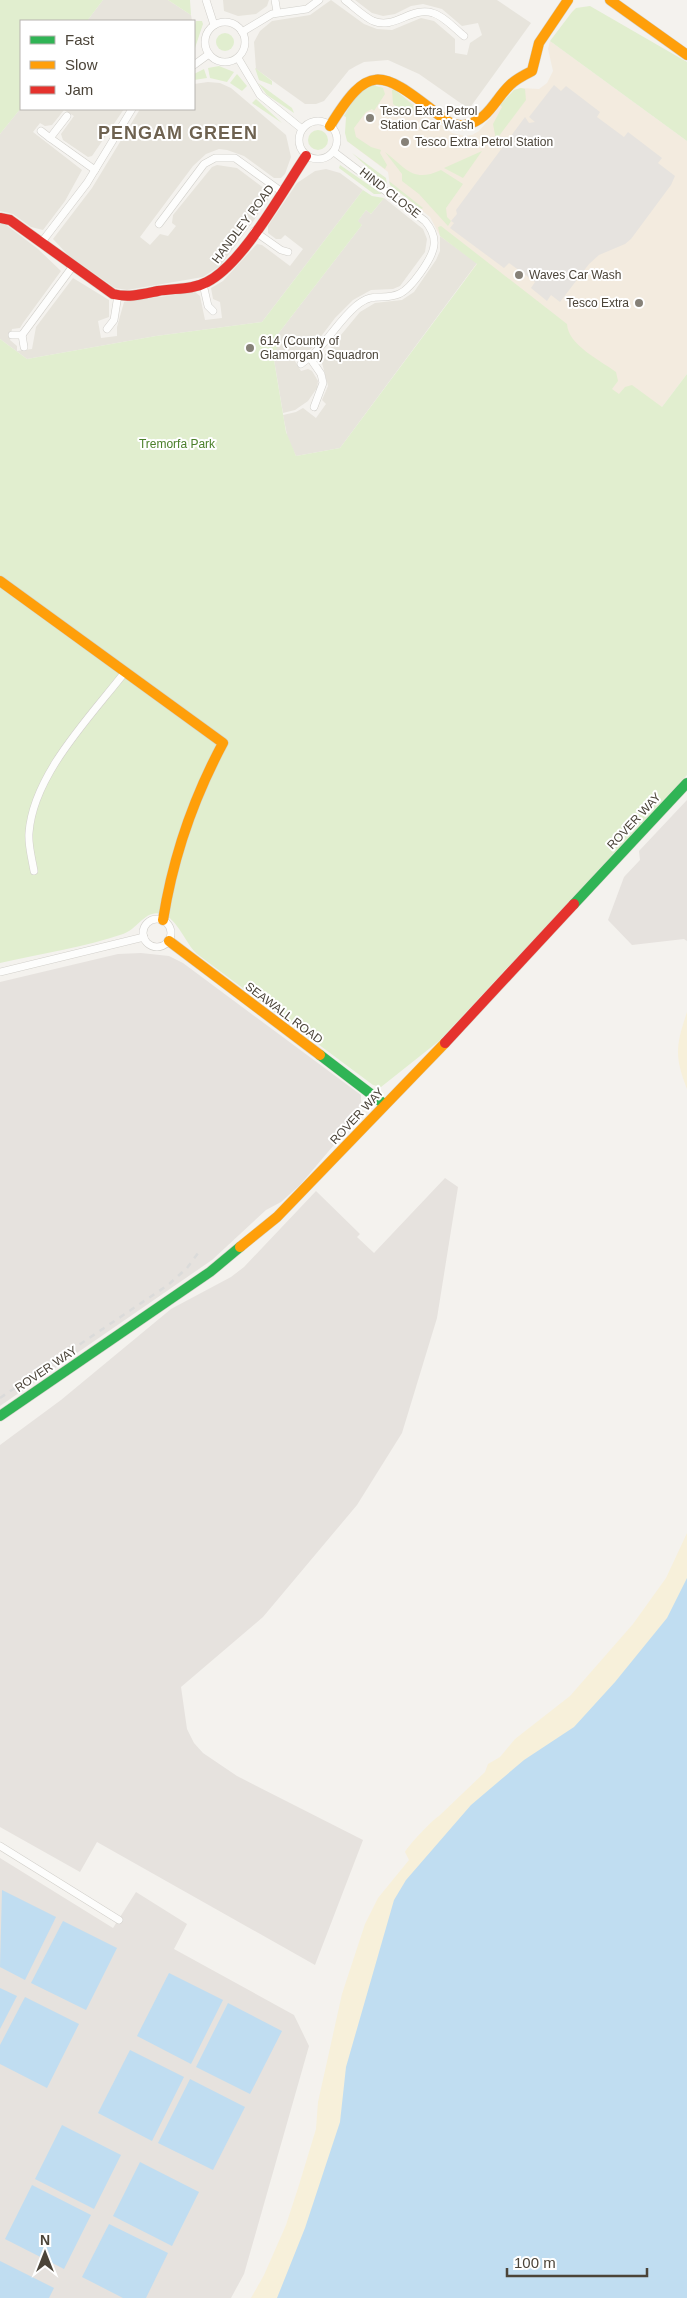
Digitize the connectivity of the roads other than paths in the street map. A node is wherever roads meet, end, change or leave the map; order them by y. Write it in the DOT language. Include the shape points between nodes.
graph roads {
  1 [pos="206,0"];
  2 [pos="275,0"];
  3 [pos="319,0"];
  4 [pos="345,0"];
  5 [pos="568,0"];
  6 [pos="610,0"];
  7 [pos="278,12"];
  8 [pos="214,26"];
  9 [pos="242,32"];
  10 [pos="464,36"];
  11 [pos="209,54"];
  12 [pos="687,54"];
  13 [pos="238,58"];
  14 [pos="195,64"];
  15 [pos="131,110"];
  16 [pos="67,116"];
  17 [pos="330,126"];
  18 [pos="302,129"];
  19 [pos="41,131"];
  20 [pos="50,138"];
  21 [pos="334,152"];
  22 [pos="306,156"];
  23 [pos="96,170"];
  24 [pos="282,192"];
  25 [pos="0,218"];
  26 [pos="159,224"];
  27 [pos="254,231"];
  28 [pos="41,243"];
  29 [pos="288,252"];
  30 [pos="72,266"];
  31 [pos="203,284"];
  32 [pos="118,295"];
  33 [pos="213,311"];
  34 [pos="107,329"];
  35 [pos="12,335"];
  36 [pos="22,335"];
  37 [pos="24,347"];
  38 [pos="310,358"];
  39 [pos="301,364"];
  40 [pos="314,407"];
  41 [pos="0,581"];
  42 [pos="125,672"];
  43 [pos="687,782"];
  44 [pos="34,871"];
  45 [pos="163,920"];
  46 [pos="144,937"];
  47 [pos="169,941"];
  48 [pos="0,972"];
  49 [pos="384,1104"];
  50 [pos="0,1416"];
  51 [pos="0,1846"];
  52 [pos="119,1920"];
  1 -- 8 [label="street"];
  2 -- 7 [label="street"];
  3 -- 7 [label="street" via="306,9"];
  4 -- 10 [label="street" via="365,16 379,22 397,22 417,12 434,13"];
  5 -- 17 [label="street" via="539,43 532,71 515,80 478,122 466,125 451,123 396,83 370,78 351,92"];
  6 -- 12 [label="street"];
  7 -- 9 [label="street"];
  8 -- 9 [label="street" via="232,23"];
  8 -- 11 [label="street" via="206,35"];
  9 -- 13 [label="street" via="244,48"];
  11 -- 13 [label="street" via="219,61"];
  11 -- 14 [label="street"];
  13 -- 18 [label="street" via="260,95"];
  15 -- 23 [label="street"];
  16 -- 20 [label="street"];
  17 -- 18 [label="street" via="317,121"];
  17 -- 21 [label="street" via="338,139"];
  18 -- 22 [label="street" via="298,140"];
  19 -- 20 [label="street"];
  20 -- 23 [label="street"];
  21 -- 22 [label="street" via="319,160"];
  21 -- 38 [label="street, HIND CLOSE" via="425,221 431,229 434,244 410,287 395,295 362,301"];
  22 -- 24 [label="street, HANDLEY ROAD"];
  23 -- 28 [label="street"];
  24 -- 26 [label="street" via="235,158 215,158 204,164"];
  24 -- 27 [label="street, HANDLEY ROAD"];
  25 -- 28 [label="street, HANDLEY ROAD" via="10,220"];
  27 -- 29 [label="street" via="280,250"];
  27 -- 31 [label="street, HANDLEY ROAD" via="225,270"];
  28 -- 30 [label="street, HANDLEY ROAD"];
  30 -- 32 [label="street, HANDLEY ROAD"];
  30 -- 36 [label="street"];
  31 -- 32 [label="street, HANDLEY ROAD" via="132,296"];
  31 -- 33 [label="street" via="208,306"];
  32 -- 34 [label="street" via="114,320"];
  35 -- 36 [label="street"];
  36 -- 37 [label="street"];
  38 -- 39 [label="street, HIND CLOSE"];
  38 -- 40 [label="street" via="323,382"];
  41 -- 42 [label="street"];
  42 -- 44 [label="street" via="51,769 34,802 29,834"];
  42 -- 45 [label="street" via="223,743 207,771 187,821 167,890"];
  43 -- 49 [label="street, ROVER WAY"];
  45 -- 46 [label="street" via="149,922"];
  45 -- 47 [label="street" via="172,930"];
  46 -- 47 [label="street" via="156,948 165,946"];
  46 -- 48 [label="street"];
  47 -- 49 [label="street, SEAWALL ROAD"];
  49 -- 50 [label="street, ROVER WAY" via="293,1202 244,1246"];
  51 -- 52 [label="street"];
}
